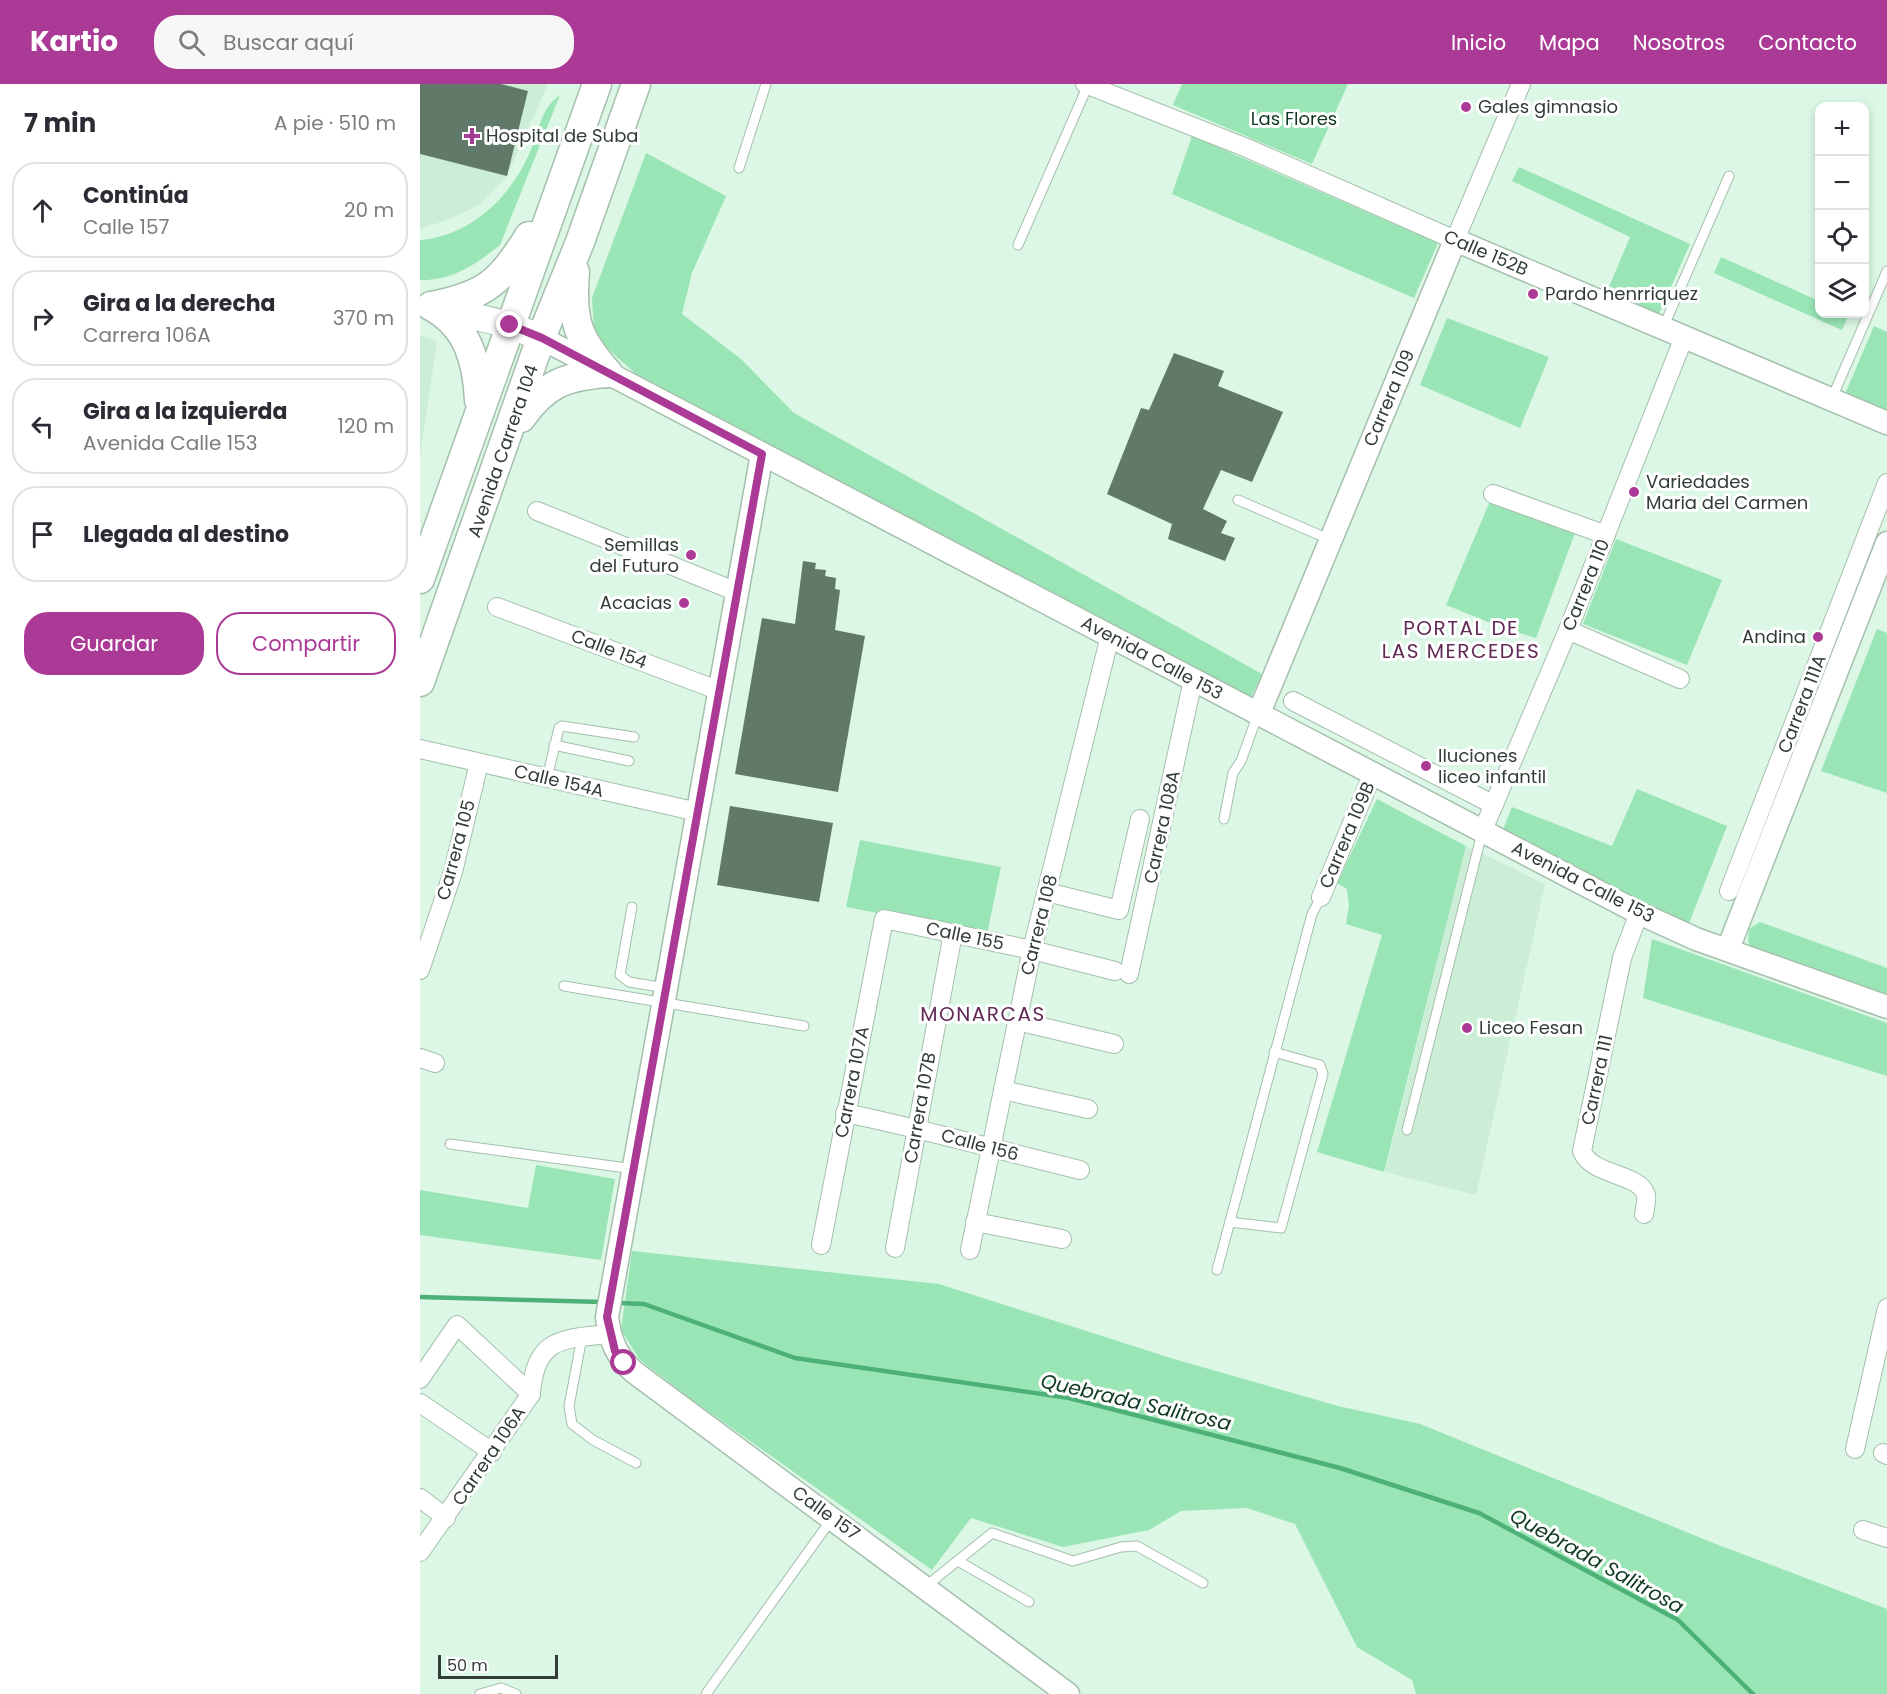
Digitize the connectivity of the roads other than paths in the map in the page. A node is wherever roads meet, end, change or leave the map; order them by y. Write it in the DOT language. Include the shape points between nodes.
graph roads {
  1 [pos="597,84"];
  2 [pos="636,84"];
  3 [pos="766,84"];
  4 [pos="1521,84"];
  5 [pos="1087,85"];
  6 [pos="739,168"];
  7 [pos="1729,176"];
  8 [pos="561,183"];
  9 [pos="1455,240"];
  10 [pos="580,242"];
  11 [pos="1018,245"];
  12 [pos="1887,271"];
  13 [pos="426,305"];
  14 [pos="510,325"];
  15 [pos="1663,328"];
  16 [pos="1684,337"];
  17 [pos="542,338"];
  18 [pos="608,373"];
  19 [pos="1832,399"];
  20 [pos="480,410"];
  21 [pos="1887,423"];
  22 [pos="509,434"];
  23 [pos="762,454"];
  24 [pos="1887,483"];
  25 [pos="1493,494"];
  26 [pos="1238,500"];
  27 [pos="537,511"];
  28 [pos="1606,535"];
  29 [pos="1331,540"];
  30 [pos="1887,543"];
  31 [pos="420,579"];
  32 [pos="737,592"];
  33 [pos="497,607"];
  34 [pos="1568,630"];
  35 [pos="1110,636"];
  36 [pos="1680,679"];
  37 [pos="1193,680"];
  38 [pos="420,682"];
  39 [pos="720,691"];
  40 [pos="1293,701"];
  41 [pos="1259,713"];
  42 [pos="634,737"];
  43 [pos="554,745"];
  44 [pos="420,748"];
  45 [pos="629,761"];
  46 [pos="478,763"];
  47 [pos="1373,773"];
  48 [pos="546,778"];
  49 [pos="1494,805"];
  50 [pos="698,812"];
  51 [pos="1140,819"];
  52 [pos="1224,819"];
  53 [pos="1483,830"];
  54 [pos="1729,891"];
  55 [pos="1047,892"];
  56 [pos="1321,897"];
  57 [pos="632,907"];
  58 [pos="1639,913"];
  59 [pos="884,919"];
  60 [pos="953,933"];
  61 [pos="1728,949"];
  62 [pos="1032,950"];
  63 [pos="420,970"];
  64 [pos="1122,973"];
  65 [pos="564,986"];
  66 [pos="665,996"];
  67 [pos="1887,1007"];
  68 [pos="1017,1022"];
  69 [pos="804,1026"];
  70 [pos="1114,1044"];
  71 [pos="1274,1052"];
  72 [pos="1003,1090"];
  73 [pos="1088,1109"];
  74 [pos="845,1113"];
  75 [pos="916,1128"];
  76 [pos="1407,1130"];
  77 [pos="450,1144"];
  78 [pos="990,1149"];
  79 [pos="634,1169"];
  80 [pos="1080,1170"];
  81 [pos="1644,1214"];
  82 [pos="975,1222"];
  83 [pos="1230,1222"];
  84 [pos="1062,1239"];
  85 [pos="821,1245"];
  86 [pos="895,1248"];
  87 [pos="970,1250"];
  88 [pos="1217,1270"];
  89 [pos="1887,1308"];
  90 [pos="608,1326"];
  91 [pos="582,1337"];
  92 [pos="428,1356"];
  93 [pos="1880,1376"];
  94 [pos="420,1379"];
  95 [pos="531,1394"];
  96 [pos="420,1403"];
  97 [pos="1856,1447"];
  98 [pos="492,1452"];
  99 [pos="636,1463"];
  100 [pos="420,1498"];
  101 [pos="446,1518"];
  102 [pos="833,1518"];
  103 [pos="1863,1530"];
  104 [pos="1887,1538"];
  105 [pos="420,1552"];
  106 [pos="958,1561"];
  107 [pos="1203,1583"];
  108 [pos="925,1587"];
  109 [pos="1029,1602"];
  110 [pos="480,1694"];
  111 [pos="516,1694"];
  112 [pos="706,1694"];
  113 [pos="1068,1694"];
  1 -- 8 [label="main road, Avenida Carrera 104"];
  2 -- 10 [label="main road, Avenida Carrera 104"];
  3 -- 6 [label="lane"];
  4 -- 9 [label="street, Carrera 109"];
  5 -- 9 [label="street, Calle 152B" via="1247,148"];
  5 -- 11 [label="lane"];
  7 -- 15 [label="lane"];
  8 -- 13 [label="main road" via="510,267 494,284 470,297"];
  8 -- 14 [label="main road, Avenida Carrera 104"];
  9 -- 15 [label="street, Calle 152B"];
  9 -- 29 [label="street, Carrera 109"];
  10 -- 17 [label="main road, Avenida Carrera 104"];
  10 -- 18 [label="main road" via="573,296 575,321 582,341"];
  12 -- 19 [label="lane"];
  13 -- 14 [label="main road, Avenida Calle 153"];
  13 -- 20 [label="main road" via="445,314 465,338 476,363"];
  14 -- 17 [label="main road, Avenida Calle 153"];
  14 -- 20 [label="main road, Avenida Carrera 104"];
  15 -- 16 [label="street, Calle 152B"];
  16 -- 19 [label="street, Calle 152B"];
  16 -- 28 [label="street, Carrera 110"];
  17 -- 18 [label="street, Avenida Calle 153"];
  17 -- 22 [label="main road, Avenida Carrera 104"];
  18 -- 22 [label="main road" via="573,377 549,387 536,397"];
  18 -- 23 [label="street, Avenida Calle 153"];
  19 -- 21 [label="street, Calle 152B"];
  20 -- 31 [label="main road, Avenida Carrera 104"];
  22 -- 38 [label="main road, Avenida Carrera 104"];
  23 -- 32 [label="street"];
  23 -- 35 [label="street, Avenida Calle 153"];
  24 -- 54 [label="street, Carrera 111A"];
  25 -- 28 [label="street"];
  26 -- 29 [label="lane"];
  27 -- 32 [label="street"];
  28 -- 34 [label="street, Carrera 110"];
  29 -- 41 [label="street, Carrera 109"];
  30 -- 61 [label="street, Carrera 111A"];
  32 -- 39 [label="street"];
  33 -- 39 [label="street, Calle 154"];
  34 -- 36 [label="street"];
  34 -- 49 [label="street, Carrera 110"];
  35 -- 37 [label="street, Avenida Calle 153"];
  35 -- 55 [label="street, Carrera 108"];
  37 -- 41 [label="street, Avenida Calle 153"];
  37 -- 64 [label="street, Carrera 108A"];
  39 -- 50 [label="street"];
  40 -- 49 [label="street"];
  41 -- 47 [label="street, Avenida Calle 153"];
  41 -- 52 [label="lane" via="1233,773"];
  42 -- 43 [label="lane" via="567,725 559,728"];
  43 -- 45 [label="lane"];
  43 -- 48 [label="lane"];
  44 -- 46 [label="street, Calle 154A"];
  46 -- 48 [label="street, Calle 154A"];
  46 -- 63 [label="street, Carrera 105" via="453,872"];
  47 -- 53 [label="street, Avenida Calle 153"];
  47 -- 56 [label="street, Carrera 109B"];
  48 -- 50 [label="street, Calle 154A"];
  49 -- 53 [label="street, Carrera 110"];
  50 -- 66 [label="street"];
  51 -- 55 [label="street" via="1119,910"];
  53 -- 58 [label="street, Avenida Calle 153"];
  53 -- 76 [label="lane"];
  55 -- 62 [label="street, Carrera 108"];
  56 -- 71 [label="lane" via="1312,914"];
  57 -- 66 [label="lane" via="621,978"];
  58 -- 61 [label="street, Avenida Calle 153"];
  58 -- 81 [label="street, Carrera 111" via="1622,958 1582,1151 1588,1162 1640,1185 1647,1197"];
  59 -- 60 [label="street, Calle 155"];
  59 -- 74 [label="street, Carrera 107A"];
  60 -- 62 [label="street, Calle 155"];
  60 -- 75 [label="street, Carrera 107B"];
  61 -- 67 [label="street, Avenida Calle 153"];
  62 -- 64 [label="street, Calle 155"];
  62 -- 68 [label="street, Carrera 108"];
  65 -- 66 [label="lane"];
  66 -- 69 [label="lane"];
  66 -- 79 [label="street"];
  68 -- 70 [label="street"];
  68 -- 72 [label="street, Carrera 108"];
  71 -- 83 [label="lane"];
  71 -- 83 [label="lane" via="1320,1065 1323,1074 1281,1228"];
  72 -- 73 [label="street"];
  72 -- 78 [label="street, Carrera 108"];
  74 -- 75 [label="street, Calle 156"];
  74 -- 85 [label="street, Carrera 107A"];
  75 -- 78 [label="street, Calle 156"];
  75 -- 86 [label="street, Carrera 107B"];
  77 -- 79 [label="lane"];
  78 -- 80 [label="street, Calle 156"];
  78 -- 82 [label="street, Carrera 108"];
  79 -- 90 [label="street"];
  82 -- 84 [label="street"];
  82 -- 87 [label="street, Carrera 108"];
  83 -- 88 [label="lane"];
  89 -- 93 [label="street"];
  90 -- 91 [label="street, Carrera 106A"];
  90 -- 102 [label="street, Calle 157" via="615,1351 634,1372"];
  91 -- 95 [label="street, Carrera 106A" via="562,1340 544,1353 532,1374"];
  91 -- 99 [label="lane" via="569,1406 572,1424"];
  92 -- 94 [label="street"];
  92 -- 95 [label="street" via="458,1325"];
  93 -- 97 [label="street"];
  95 -- 98 [label="street, Carrera 106A"];
  96 -- 98 [label="street"];
  98 -- 101 [label="street, Carrera 106A"];
  100 -- 101 [label="street"];
  101 -- 105 [label="street, Carrera 106A"];
  102 -- 108 [label="street, Calle 157"];
  102 -- 112 [label="lane"];
  103 -- 104 [label="street"];
  106 -- 107 [label="lane" via="992,1533 1073,1561 1137,1546"];
  106 -- 108 [label="lane"];
  106 -- 109 [label="lane"];
  108 -- 113 [label="street, Calle 157"];
  110 -- 111 [label="lane" via="501,1688"];
}
